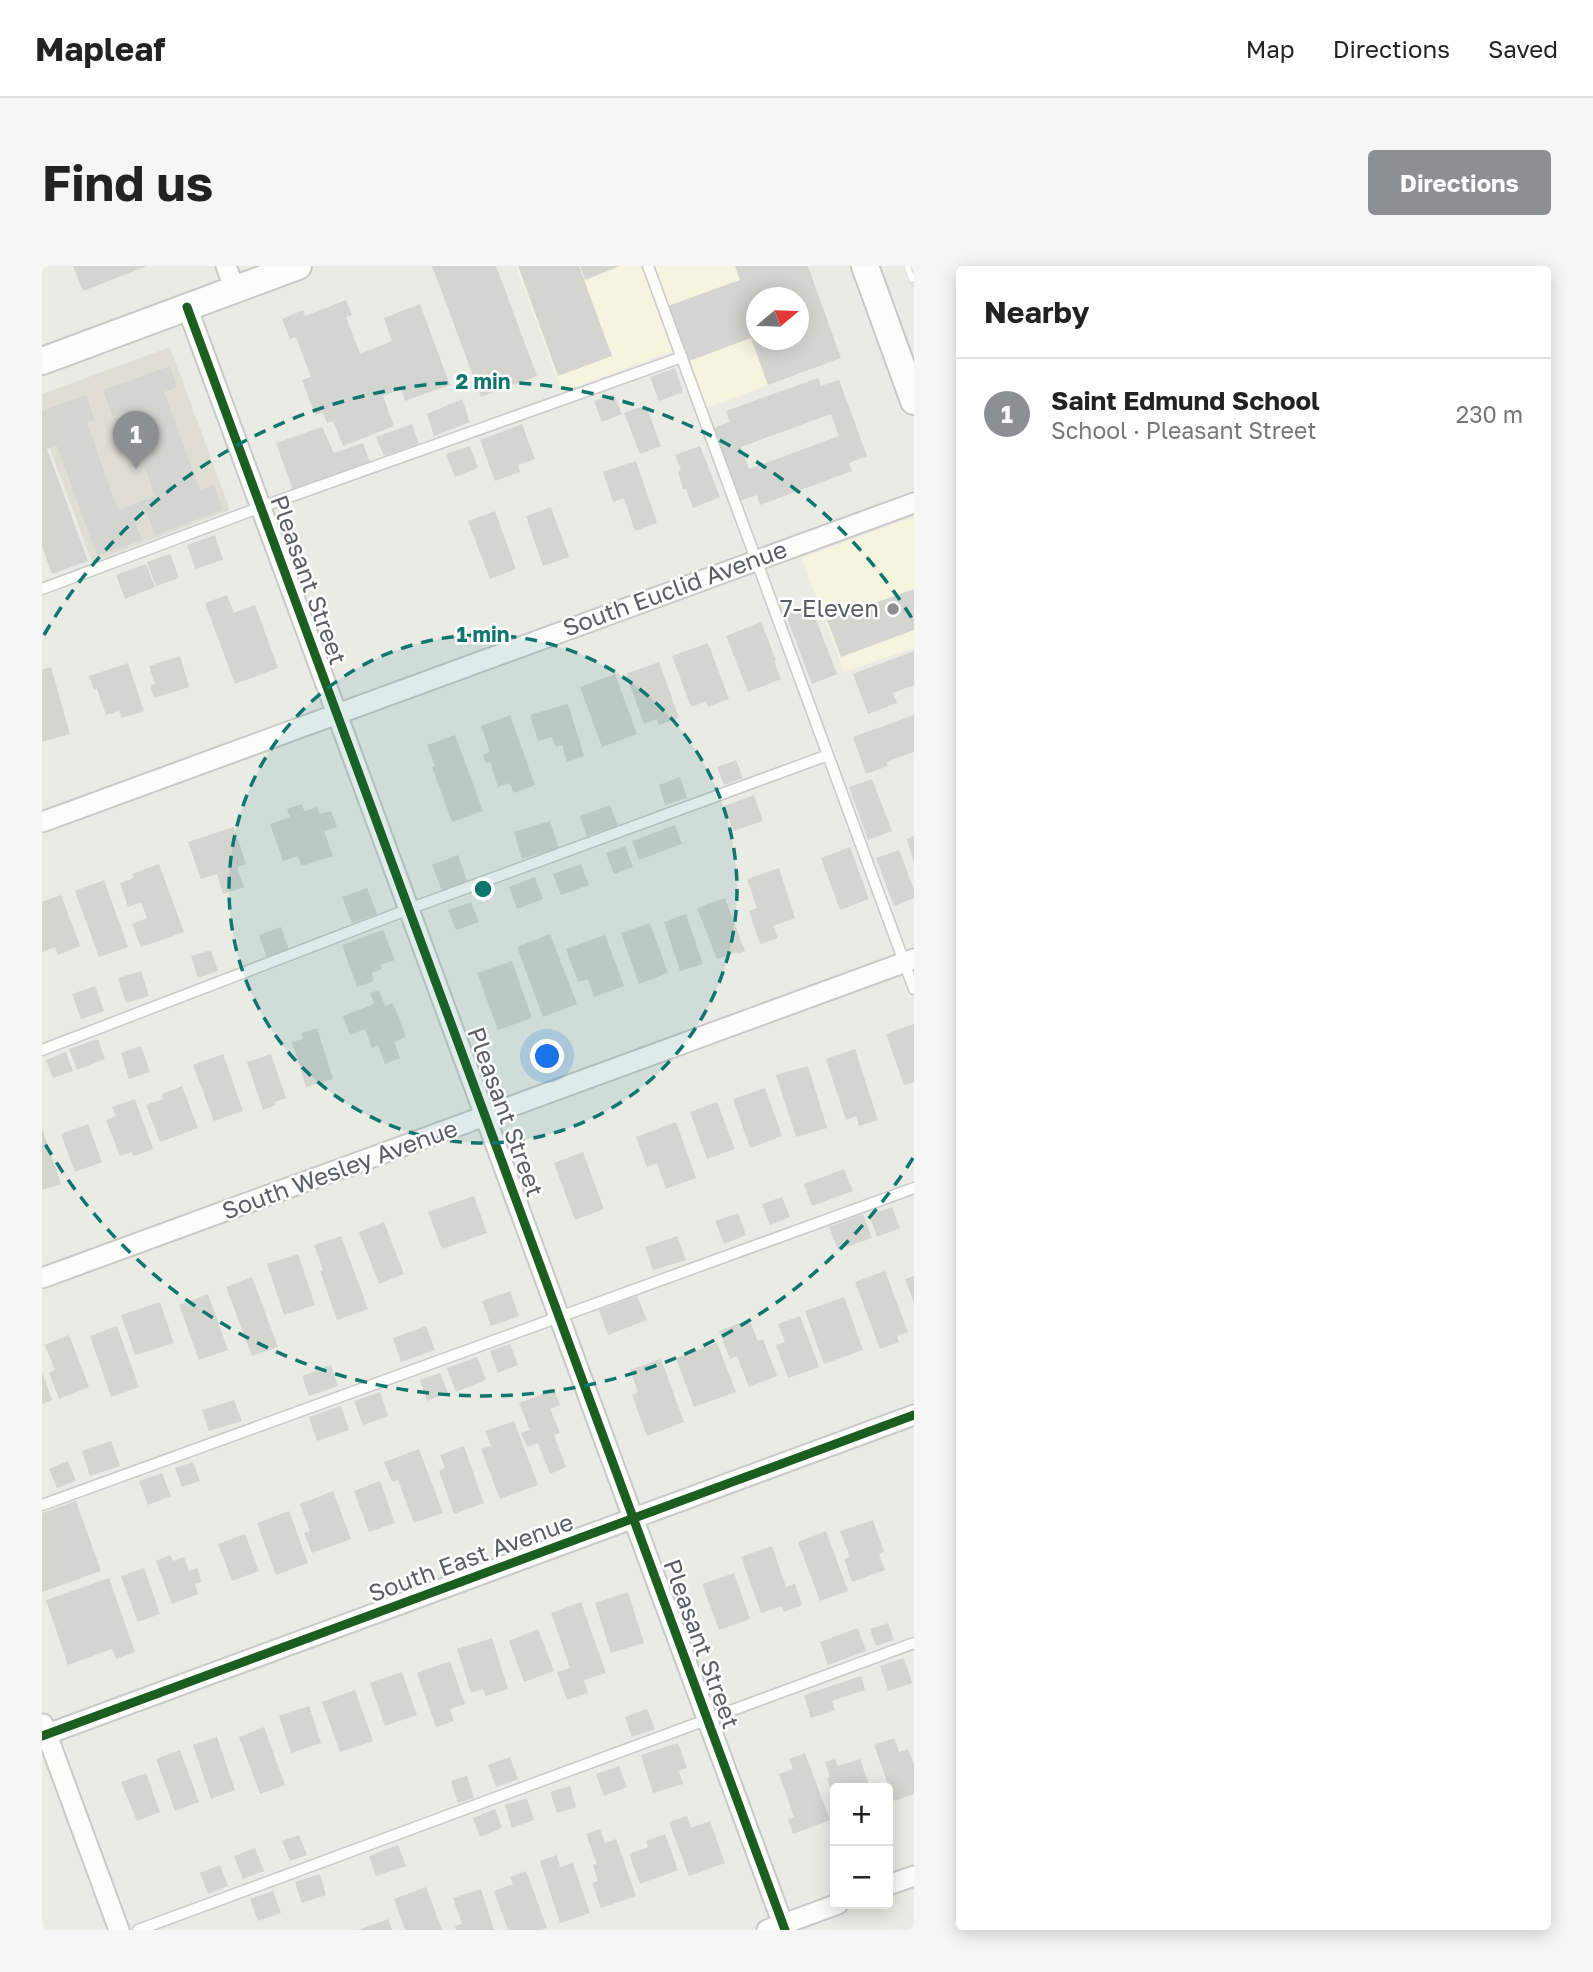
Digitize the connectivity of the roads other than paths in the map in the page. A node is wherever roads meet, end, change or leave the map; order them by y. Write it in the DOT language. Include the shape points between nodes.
graph roads {
  1 [pos="298,266"];
  2 [pos="648,266"];
  3 [pos="865,266"];
  4 [pos="230,278"];
  5 [pos="187,307"];
  6 [pos="682,357"];
  7 [pos="42,361"];
  8 [pos="914,401"];
  9 [pos="914,503"];
  10 [pos="261,507"];
  11 [pos="756,559"];
  12 [pos="42,589"];
  13 [pos="337,713"];
  14 [pos="828,755"];
  15 [pos="42,822"];
  16 [pos="409,909"];
  17 [pos="909,961"];
  18 [pos="914,989"];
  19 [pos="42,1050"];
  20 [pos="486,1116"];
  21 [pos="914,1188"];
  22 [pos="42,1278"];
  23 [pos="559,1316"];
  24 [pos="914,1415"];
  25 [pos="42,1506"];
  26 [pos="634,1518"];
  27 [pos="914,1643"];
  28 [pos="708,1719"];
  29 [pos="43,1731"];
  30 [pos="914,1876"];
  31 [pos="893,1883"];
  32 [pos="830,1907"];
  33 [pos="779,1928"];
  34 [pos="119,1930"];
  35 [pos="138,1930"];
  1 -- 4 [label="street"];
  2 -- 6 [label="lane"];
  3 -- 8 [label="street"];
  4 -- 5 [label="street"];
  5 -- 7 [label="street"];
  5 -- 10 [label="street, Pleasant Street"];
  6 -- 10 [label="lane"];
  6 -- 11 [label="lane"];
  9 -- 11 [label="street, South Euclid Avenue"];
  10 -- 12 [label="lane"];
  10 -- 13 [label="street, Pleasant Street"];
  11 -- 13 [label="street, South Euclid Avenue"];
  11 -- 14 [label="lane"];
  13 -- 15 [label="street, South Euclid Avenue"];
  13 -- 16 [label="street, Pleasant Street"];
  14 -- 16 [label="lane"];
  14 -- 17 [label="lane"];
  16 -- 19 [label="lane"];
  16 -- 20 [label="street, Pleasant Street"];
  17 -- 18 [label="lane"];
  17 -- 20 [label="street, South Wesley Avenue"];
  20 -- 22 [label="street, South Wesley Avenue"];
  20 -- 23 [label="street, Pleasant Street"];
  21 -- 23 [label="lane"];
  23 -- 25 [label="lane"];
  23 -- 26 [label="street, Pleasant Street"];
  24 -- 26 [label="street, South East Avenue"];
  26 -- 28 [label="street, Pleasant Street"];
  26 -- 29 [label="street, South East Avenue"];
  27 -- 28 [label="lane"];
  28 -- 33 [label="street, Pleasant Street"];
  28 -- 35 [label="lane"];
  29 -- 34 [label="street"];
  30 -- 31 [label="street"];
  32 -- 33 [label="street"];
}
